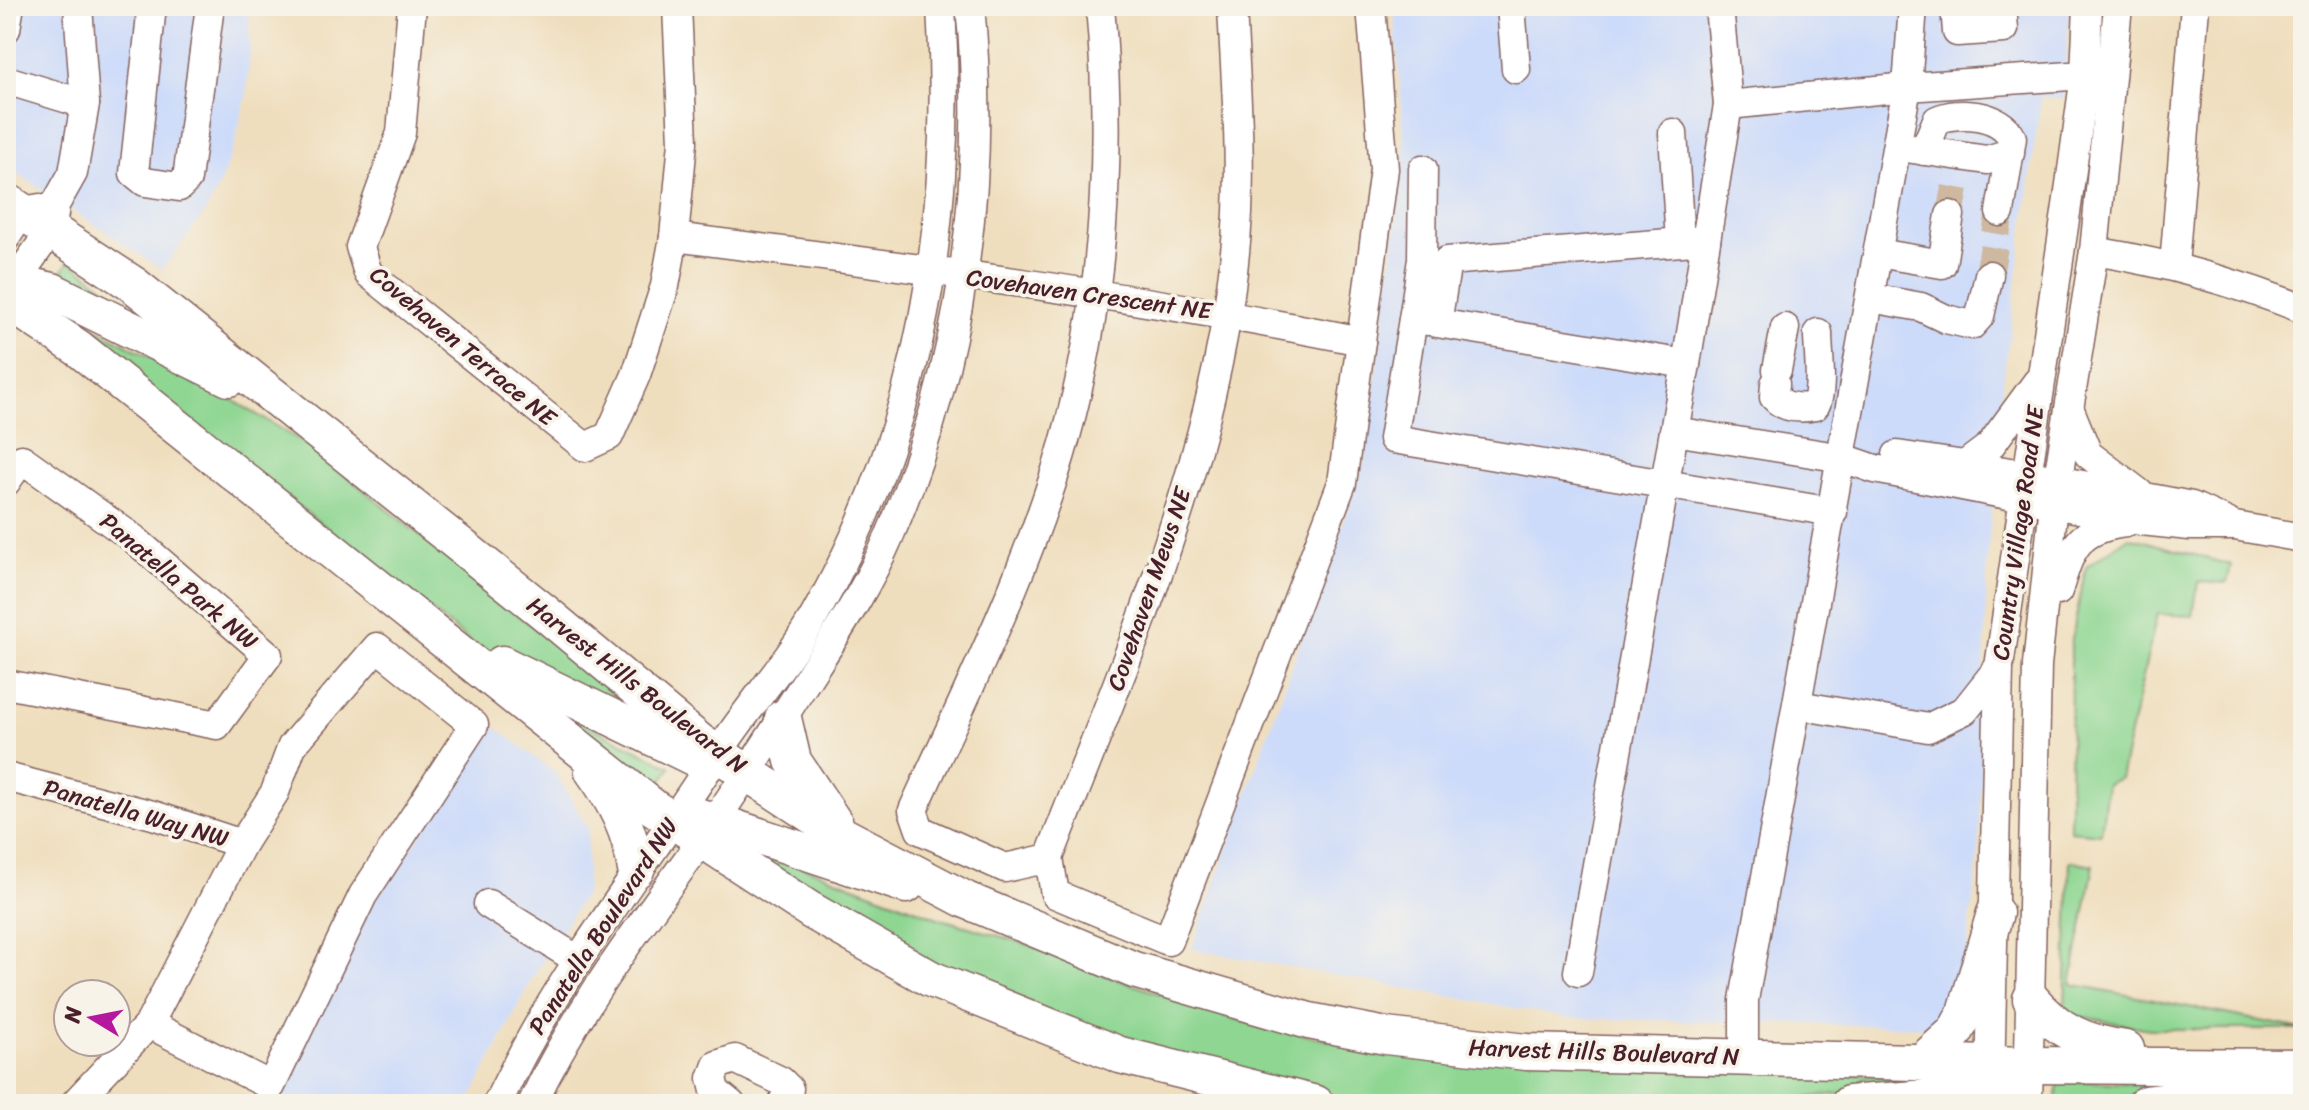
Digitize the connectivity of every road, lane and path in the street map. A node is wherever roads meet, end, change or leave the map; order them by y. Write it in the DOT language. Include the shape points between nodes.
graph roads {
  1 [pos="78,6"];
  2 [pos="152,6"];
  3 [pos="210,6"];
  4 [pos="412,6"];
  5 [pos="677,6"];
  6 [pos="941,6"];
  7 [pos="970,6"];
  8 [pos="1100,6"];
  9 [pos="1232,6"];
  10 [pos="1371,6"];
  11 [pos="1511,6"];
  12 [pos="1719,6"];
  13 [pos="1913,6"];
  14 [pos="1955,6"];
  15 [pos="2002,6"];
  16 [pos="2088,6"];
  17 [pos="2118,6"];
  18 [pos="2195,6"];
  19 [pos="1516,69"];
  20 [pos="2085,75"];
  21 [pos="6,80"];
  22 [pos="1907,87"];
  23 [pos="85,104"];
  24 [pos="1728,105"];
  25 [pos="1673,133"];
  26 [pos="1911,148"];
  27 [pos="2010,153"];
  28 [pos="1423,169"];
  29 [pos="2000,212"];
  30 [pos="1950,215"];
  31 [pos="23,220"];
  32 [pos="674,237"];
  33 [pos="1693,240"];
  34 [pos="2094,251"];
  35 [pos="1878,253"];
  36 [pos="1435,260"];
  37 [pos="2174,266"];
  38 [pos="934,273"];
  39 [pos="1989,275"];
  40 [pos="964,277"];
  41 [pos="8,289"];
  42 [pos="1095,294"];
  43 [pos="1871,298"];
  44 [pos="2303,309"];
  45 [pos="1224,314"];
  46 [pos="1425,321"];
  47 [pos="1785,328"];
  48 [pos="1818,333"];
  49 [pos="1361,341"];
  50 [pos="1686,364"];
  51 [pos="2040,378"];
  52 [pos="281,402"];
  53 [pos="2070,409"];
  54 [pos="1674,431"];
  55 [pos="1843,458"];
  56 [pos="1965,465"];
  57 [pos="6,482"];
  58 [pos="1665,484"];
  59 [pos="2023,486"];
  60 [pos="2056,492"];
  61 [pos="2143,509"];
  62 [pos="1833,512"];
  63 [pos="2303,538"];
  64 [pos="426,623"];
  65 [pos="2037,665"];
  66 [pos="1999,667"];
  67 [pos="6,684"];
  68 [pos="1798,705"];
  69 [pos="783,718"];
  70 [pos="562,731"];
  71 [pos="725,764"];
  72 [pos="6,777"];
  73 [pos="696,827"];
  74 [pos="842,835"];
  75 [pos="242,844"];
  76 [pos="1049,858"];
  77 [pos="636,870"];
  78 [pos="966,900"];
  79 [pos="488,904"];
  80 [pos="1995,913"];
  81 [pos="578,960"];
  82 [pos="1578,972"];
  83 [pos="2031,999"];
  84 [pos="149,1024"];
  85 [pos="1744,1058"];
  86 [pos="1923,1061"];
  87 [pos="2029,1065"];
  88 [pos="2251,1066"];
  89 [pos="2303,1067"];
  90 [pos="1990,1084"];
  91 [pos="2303,1086"];
  92 [pos="74,1104"];
  93 [pos="497,1104"];
  94 [pos="532,1104"];
  95 [pos="731,1104"];
  96 [pos="782,1104"];
  97 [pos="1316,1104"];
  98 [pos="1849,1104"];
  99 [pos="2028,1104"];
  100 [pos="2146,1104"];
  1 -- 23 [label="street"];
  2 -- 3 [label="street" via="134,173 145,182 179,187 187,179"];
  4 -- 32 [label="street, Covehaven Terrace NE" via="401,133 360,247 368,273 585,447 609,436 636,375 665,286"];
  5 -- 32 [label="street, Covehaven Terrace NE" via="683,142"];
  6 -- 38 [label="street" via="944,172"];
  7 -- 40 [label="street" via="973,172"];
  8 -- 42 [label="street" via="1108,153"];
  9 -- 45 [label="street, Covehaven Crescent NE" via="1238,213"];
  10 -- 49 [label="street" via="1384,169"];
  11 -- 19 [label="street"];
  12 -- 24 [label="street"];
  13 -- 22 [label="street"];
  14 -- 15 [label="street" via="1957,32 2004,29"];
  16 -- 20 [label="street, Country Village Road NE"];
  17 -- 34 [label="street, Country Village Road NE"];
  18 -- 37 [label="street"];
  20 -- 22 [label="street"];
  20 -- 51 [label="street, Country Village Road NE"];
  21 -- 23 [label="street"];
  22 -- 24 [label="street"];
  22 -- 26 [label="street"];
  23 -- 31 [label="street" via="73,173"];
  24 -- 33 [label="street"];
  25 -- 33 [label="street"];
  26 -- 27 [label="street" via="1959,166"];
  26 -- 27 [label="street" via="1937,120 1959,115 2007,127"];
  26 -- 35 [label="street"];
  27 -- 29 [label="street"];
  28 -- 36 [label="street"];
  30 -- 35 [label="street" via="1942,264"];
  31 -- 41 [label="street"];
  31 -- 52 [label="main road, Harvest Hills Boulevard N" via="134,285"];
  32 -- 38 [label="street"];
  33 -- 36 [label="street"];
  33 -- 50 [label="street"];
  34 -- 37 [label="street"];
  34 -- 53 [label="street, Country Village Road NE"];
  35 -- 43 [label="street"];
  36 -- 46 [label="street"];
  37 -- 44 [label="street"];
  38 -- 40 [label="street, Covehaven Crescent NE"];
  38 -- 71 [label="street" via="893,440 857,535"];
  39 -- 43 [label="street" via="1980,316 1972,325 1913,305"];
  40 -- 42 [label="street, Covehaven Crescent NE"];
  40 -- 69 [label="street" via="924,447 888,539 852,610"];
  41 -- 52 [label="main road" via="52,291"];
  41 -- 64 [label="main road"];
  42 -- 45 [label="street, Covehaven Crescent NE"];
  42 -- 76 [label="street" via="1065,440 1050,483 1004,612 913,810 920,830 1005,868"];
  43 -- 55 [label="street"];
  45 -- 49 [label="street"];
  45 -- 76 [label="street, Covehaven Mews NE" via="1196,451 1154,587"];
  46 -- 50 [label="street"];
  46 -- 58 [label="street" via="1393,439"];
  47 -- 48 [label="street" via="1774,397 1802,409 1815,406 1821,395"];
  49 -- 76 [label="street" via="1342,483 1168,941 1055,894"];
  50 -- 54 [label="street"];
  51 -- 56 [label="street" via="1990,446"];
  51 -- 59 [label="street, Country Village Road NE"];
  52 -- 71 [label="main road, Harvest Hills Boulevard N"];
  53 -- 60 [label="street, Country Village Road NE"];
  53 -- 61 [label="street" via="2088,454"];
  54 -- 55 [label="street"];
  54 -- 58 [label="street"];
  55 -- 56 [label="street" via="1878,453"];
  55 -- 59 [label="street" via="1875,469"];
  55 -- 62 [label="street"];
  56 -- 59 [label="street"];
  57 -- 67 [label="street, Panatella Park NW" via="22,459 134,539 268,655 217,725"];
  58 -- 62 [label="street"];
  58 -- 82 [label="street"];
  59 -- 60 [label="street"];
  59 -- 66 [label="street, Country Village Road NE"];
  60 -- 61 [label="street"];
  60 -- 65 [label="street, Country Village Road NE"];
  61 -- 63 [label="street" via="2192,506 2235,526"];
  61 -- 65 [label="street" via="2100,526 2069,555"];
  62 -- 68 [label="street"];
  64 -- 70 [label="main road"];
  64 -- 71 [label="main road" via="512,669"];
  65 -- 83 [label="street, Country Village Road NE"];
  66 -- 68 [label="street" via="1965,710 1928,728"];
  66 -- 80 [label="street, Country Village Road NE"];
  68 -- 85 [label="street" via="1744,1000"];
  69 -- 71 [label="street"];
  69 -- 74 [label="main road" via="793,761"];
  70 -- 73 [label="main road"];
  70 -- 77 [label="main road" via="610,794 633,846"];
  71 -- 73 [label="street, Panatella Boulevard NW"];
  71 -- 73 [label="street, Panatella Boulevard NW"];
  71 -- 74 [label="main road, Harvest Hills Boulevard N"];
  72 -- 75 [label="street, Panatella Way NW"];
  73 -- 77 [label="street, Panatella Boulevard NW"];
  73 -- 78 [label="main road"];
  73 -- 94 [label="street, Panatella Boulevard NW" via="556,1053"];
  73 -- 97 [label="main road" via="810,910 931,979 1120,1055"];
  74 -- 78 [label="main road, Harvest Hills Boulevard N"];
  75 -- 84 [label="street, Panatella Way NW"];
  75 -- 84 [label="street" via="275,792 292,746 377,647 474,725 363,895 271,1086"];
  77 -- 81 [label="street, Panatella Boulevard NW"];
  78 -- 85 [label="main road, Harvest Hills Boulevard N" via="1134,970 1309,1021 1512,1051"];
  79 -- 81 [label="street"];
  80 -- 86 [label="main road" via="1966,1012 1948,1040"];
  80 -- 90 [label="street, Country Village Road NE"];
  81 -- 93 [label="street, Panatella Boulevard NW" via="522,1050"];
  83 -- 87 [label="street, Country Village Road NE"];
  83 -- 88 [label="main road" via="2054,1025 2084,1041"];
  84 -- 92 [label="street, Panatella Way NW"];
  85 -- 86 [label="main road, Harvest Hills Boulevard N"];
  86 -- 90 [label="main road, Harvest Hills Boulevard N"];
  87 -- 88 [label="main road"];
  87 -- 90 [label="main road" via="2011,1080"];
  87 -- 99 [label="street, Country Village Road NE"];
  88 -- 89 [label="main road"];
  90 -- 98 [label="main road"];
  91 -- 100 [label="main road"];
  95 -- 96 [label="street" via="715,1091 712,1078 717,1065 735,1059 781,1081 789,1089"];
}
